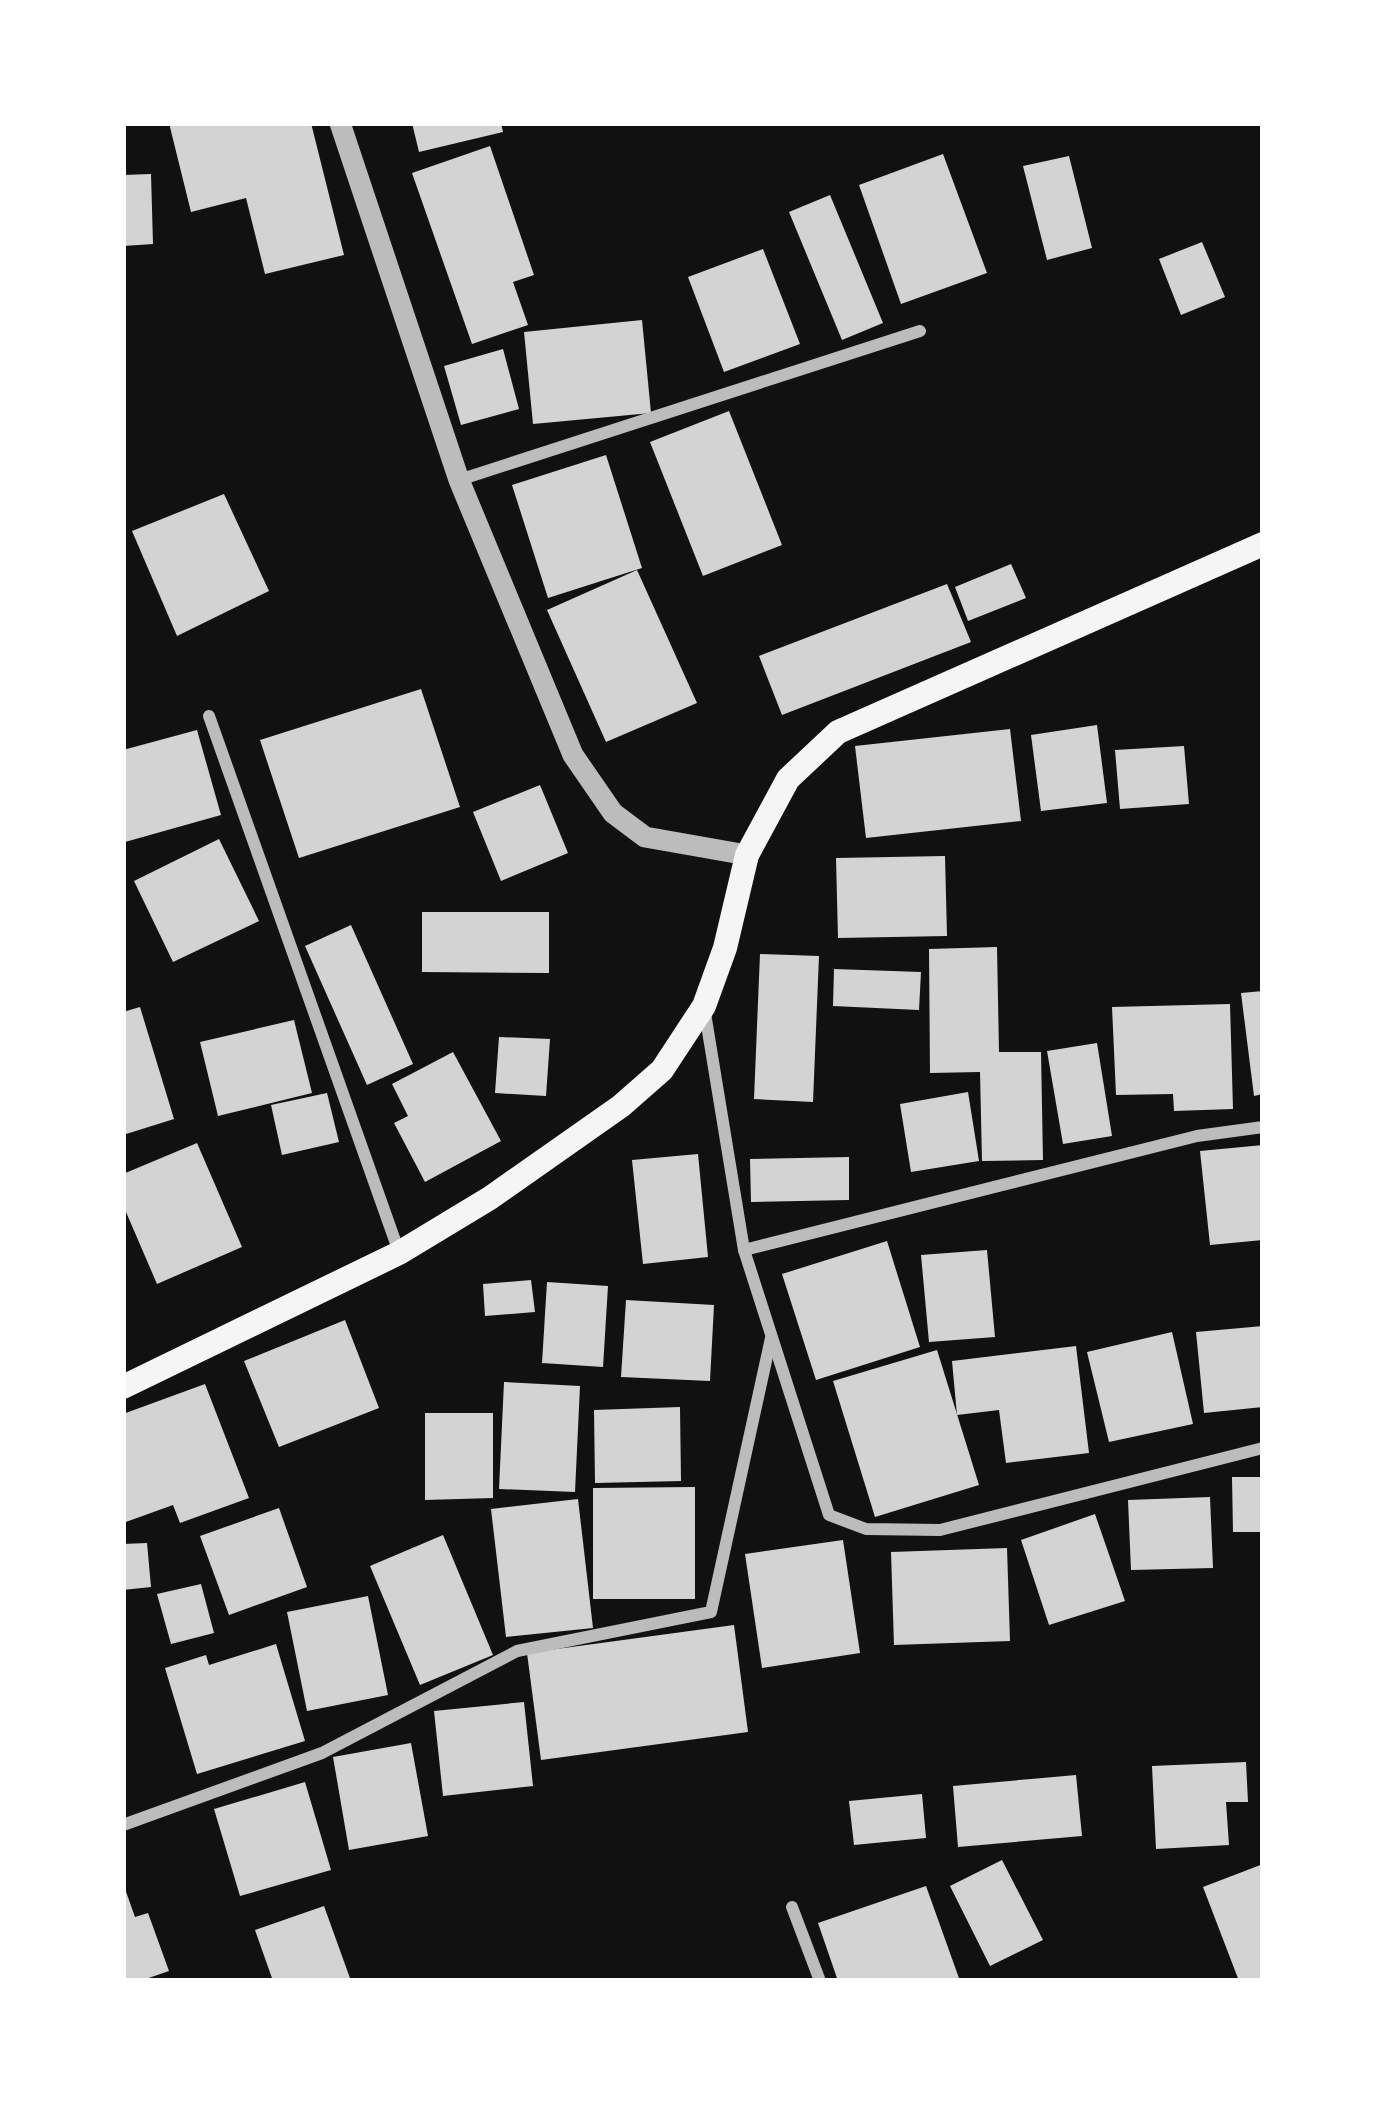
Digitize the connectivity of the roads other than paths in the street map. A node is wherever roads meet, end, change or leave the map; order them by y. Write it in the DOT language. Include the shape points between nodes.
graph roads {
  1 [pos="340,123"];
  2 [pos="920,331"];
  3 [pos="459,480"];
  4 [pos="1263,544"];
  5 [pos="208,716"];
  6 [pos="747,855"];
  7 [pos="704,1006"];
  8 [pos="1263,1127"];
  9 [pos="744,1250"];
  10 [pos="399,1253"];
  11 [pos="771,1336"];
  12 [pos="123,1388"];
  13 [pos="1263,1448"];
  14 [pos="123,1825"];
  15 [pos="793,1907"];
  16 [pos="820,1981"];
  1 -- 3 [label="street"];
  2 -- 3 [label="street"];
  3 -- 6 [label="street" via="573,755 613,813 645,837"];
  4 -- 6 [label="main road" via="838,732 788,779"];
  5 -- 10 [label="street"];
  6 -- 7 [label="main road"];
  7 -- 9 [label="street"];
  7 -- 10 [label="main road" via="662,1070 621,1106"];
  8 -- 9 [label="street"];
  9 -- 11 [label="street"];
  10 -- 12 [label="main road"];
  11 -- 13 [label="street" via="829,1515 866,1528 940,1530"];
  11 -- 14 [label="street" via="711,1612 518,1651 322,1753"];
  15 -- 16 [label="street"];
}
